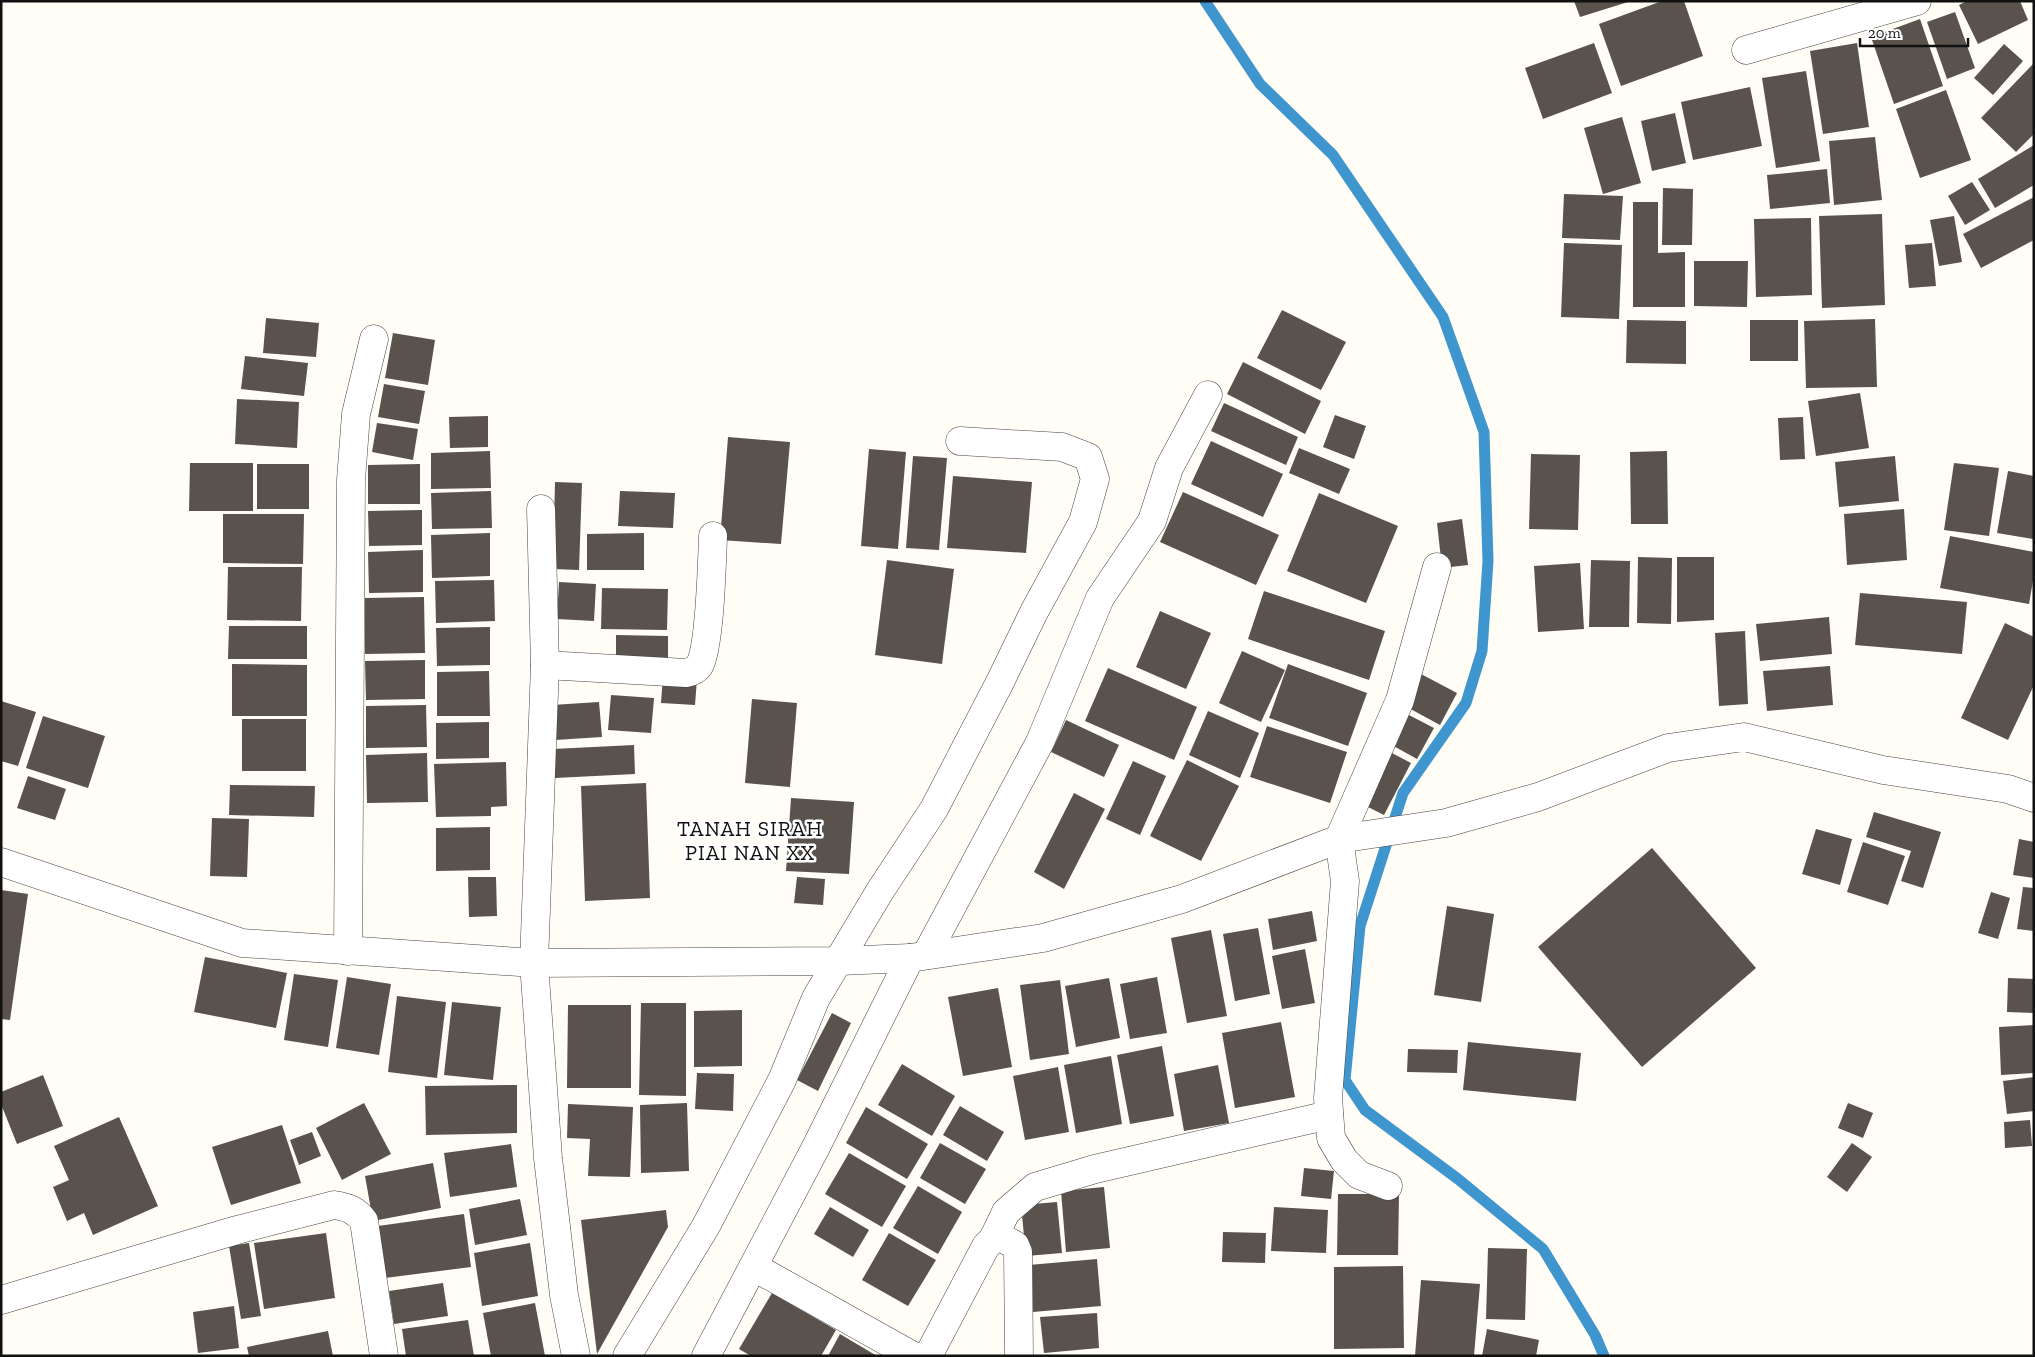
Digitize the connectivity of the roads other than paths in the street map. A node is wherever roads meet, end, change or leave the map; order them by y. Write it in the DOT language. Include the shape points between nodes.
graph roads {
  1 [pos="1917,1"];
  2 [pos="1746,50"];
  3 [pos="374,339"];
  4 [pos="1208,395"];
  5 [pos="960,441"];
  6 [pos="541,509"];
  7 [pos="713,536"];
  8 [pos="1437,566"];
  9 [pos="545,665"];
  10 [pos="2034,798"];
  11 [pos="1347,838"];
  12 [pos="1,862"];
  13 [pos="348,951"];
  14 [pos="918,957"];
  15 [pos="839,961"];
  16 [pos="534,963"];
  17 [pos="1329,1115"];
  18 [pos="1388,1186"];
  19 [pos="993,1239"];
  20 [pos="754,1267"];
  21 [pos="1,1300"];
  22 [pos="384,1356"];
  23 [pos="576,1356"];
  24 [pos="627,1356"];
  25 [pos="706,1356"];
  26 [pos="913,1356"];
  27 [pos="928,1356"];
  28 [pos="1019,1356"];
  1 -- 2 [label="street"];
  3 -- 13 [label="street" via="356,414 351,480"];
  4 -- 14 [label="street" via="1170,468 1152,521 1100,598 1040,742"];
  5 -- 15 [label="street" via="1062,447 1088,457 1095,479 1083,522 938,800"];
  6 -- 9 [label="street"];
  7 -- 9 [label="street" via="705,645 699,666 693,672"];
  8 -- 11 [label="street" via="1400,700"];
  9 -- 16 [label="street"];
  10 -- 11 [label="street" via="2008,789 1883,770 1744,737 1668,748 1538,796 1446,823"];
  11 -- 14 [label="street" via="1182,899 1043,938"];
  11 -- 17 [label="street"];
  12 -- 13 [label="street" via="242,944"];
  13 -- 16 [label="street"];
  14 -- 15 [label="street"];
  14 -- 20 [label="street"];
  15 -- 16 [label="street"];
  15 -- 24 [label="street" via="816,998 782,1080 706,1226"];
  16 -- 23 [label="street" via="548,1158 564,1295"];
  17 -- 18 [label="street" via="1331,1138 1344,1160 1359,1175"];
  17 -- 19 [label="street" via="1095,1169 1035,1187 1006,1212"];
  19 -- 27 [label="street" via="986,1246"];
  19 -- 28 [label="street" via="1010,1241 1018,1252"];
  20 -- 25 [label="street"];
  20 -- 26 [label="street"];
  21 -- 22 [label="street" via="237,1230 334,1205 347,1207 364,1221"];
}
